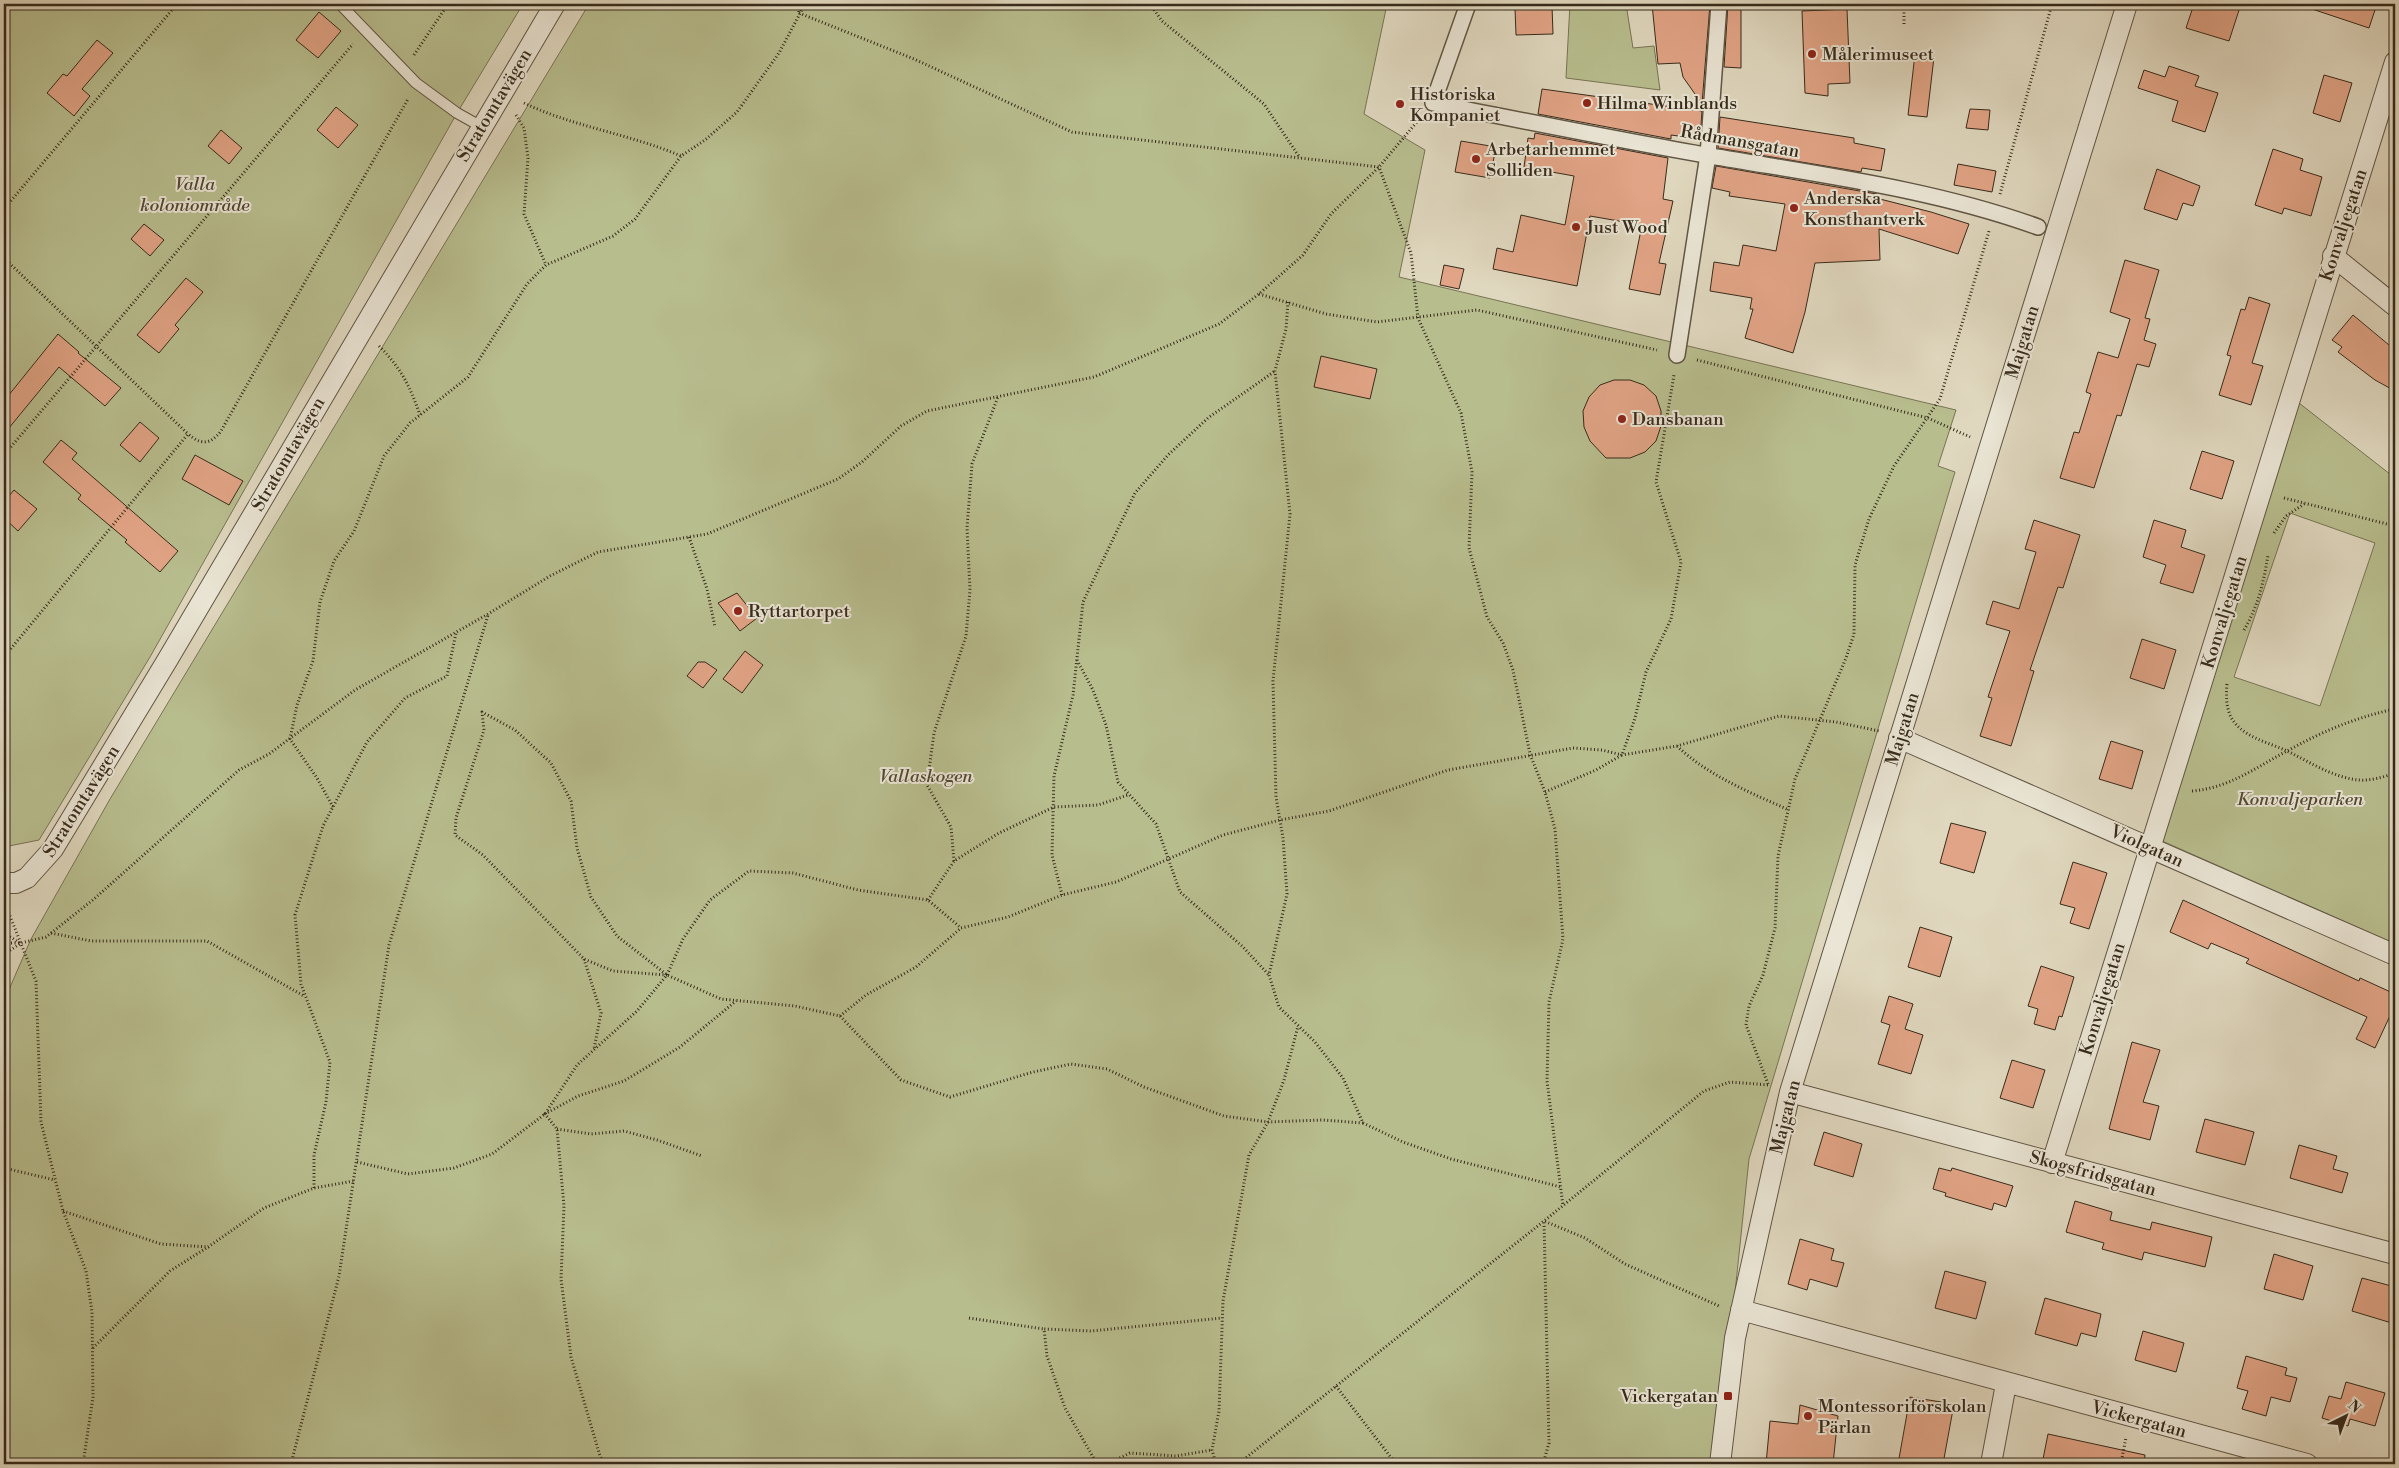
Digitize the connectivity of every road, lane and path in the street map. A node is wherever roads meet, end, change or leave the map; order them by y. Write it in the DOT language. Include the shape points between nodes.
graph roads {
  1 [pos="177,4"];
  2 [pos="340,4"];
  3 [pos="448,4"];
  4 [pos="555,4"];
  5 [pos="798,4"];
  6 [pos="806,4"];
  7 [pos="1150,4"];
  8 [pos="1468,4"];
  9 [pos="1719,4"];
  10 [pos="1904,4"];
  11 [pos="2127,4"];
  12 [pos="799,13"];
  13 [pos="1904,24"];
  14 [pos="364,30"];
  15 [pos="2395,62"];
  16 [pos="404,71"];
  17 [pos="416,83"];
  18 [pos="502,92"];
  19 [pos="1433,103"];
  20 [pos="482,127"];
  21 [pos="1708,155"];
  22 [pos="681,156"];
  23 [pos="1300,158"];
  24 [pos="1379,167"];
  25 [pos="4,209"];
  26 [pos="2038,227"];
  27 [pos="2333,256"];
  28 [pos="4,258"];
  29 [pos="546,265"];
  30 [pos="1259,294"];
  31 [pos="1288,302"];
  32 [pos="2395,306"];
  33 [pos="1418,318"];
  34 [pos="362,328"];
  35 [pos="96,346"];
  36 [pos="1677,355"];
  37 [pos="1275,371"];
  38 [pos="998,397"];
  39 [pos="420,415"];
  40 [pos="1928,418"];
  41 [pos="188,434"];
  42 [pos="1972,438"];
  43 [pos="4,455"];
  44 [pos="2262,491"];
  45 [pos="2304,504"];
  46 [pos="2395,526"];
  47 [pos="689,537"];
  48 [pos="2271,541"];
  49 [pos="2269,549"];
  50 [pos="488,614"];
  51 [pos="715,627"];
  52 [pos="456,633"];
  53 [pos="2239,637"];
  54 [pos="4,657"];
  55 [pos="1076,659"];
  56 [pos="2227,682"];
  57 [pos="2395,709"];
  58 [pos="1820,720"];
  59 [pos="1890,735"];
  60 [pos="290,739"];
  61 [pos="1677,746"];
  62 [pos="2286,751"];
  63 [pos="1530,754"];
  64 [pos="1622,755"];
  65 [pos="2395,773"];
  66 [pos="2168,791"];
  67 [pos="1544,792"];
  68 [pos="1129,795"];
  69 [pos="333,807"];
  70 [pos="1054,807"];
  71 [pos="1788,810"];
  72 [pos="1280,820"];
  73 [pos="2149,847"];
  74 [pos="954,860"];
  75 [pos="1167,860"];
  76 [pos="4,883"];
  77 [pos="1062,895"];
  78 [pos="4,899"];
  79 [pos="928,900"];
  80 [pos="961,928"];
  81 [pos="4,933"];
  82 [pos="50,933"];
  83 [pos="4,943"];
  84 [pos="21,943"];
  85 [pos="4,954"];
  86 [pos="2395,955"];
  87 [pos="584,959"];
  88 [pos="667,975"];
  89 [pos="1269,975"];
  90 [pos="305,996"];
  91 [pos="736,1000"];
  92 [pos="840,1016"];
  93 [pos="1298,1026"];
  94 [pos="594,1050"];
  95 [pos="1790,1092"];
  96 [pos="545,1114"];
  97 [pos="1268,1122"];
  98 [pos="1363,1123"];
  99 [pos="557,1130"];
  100 [pos="702,1156"];
  101 [pos="357,1162"];
  102 [pos="2052,1163"];
  103 [pos="4,1168"];
  104 [pos="55,1180"];
  105 [pos="354,1181"];
  106 [pos="1561,1186"];
  107 [pos="314,1188"];
  108 [pos="1563,1206"];
  109 [pos="63,1211"];
  110 [pos="1544,1221"];
  111 [pos="208,1247"];
  112 [pos="2395,1254"];
  113 [pos="1733,1309"];
  114 [pos="969,1318"];
  115 [pos="1222,1318"];
  116 [pos="1044,1329"];
  117 [pos="92,1348"];
  118 [pos="2006,1384"];
  119 [pos="1336,1386"];
  120 [pos="1212,1450"];
  121 [pos="2245,1456"];
  122 [pos="83,1464"];
  123 [pos="291,1464"];
  124 [pos="605,1464"];
  125 [pos="1097,1464"];
  126 [pos="1107,1464"];
  127 [pos="1216,1464"];
  128 [pos="1238,1464"];
  129 [pos="1396,1464"];
  130 [pos="1542,1464"];
  131 [pos="1720,1464"];
  132 [pos="1991,1464"];
  133 [pos="2307,1464"];
  1 -- 25 [label="path"];
  2 -- 14 [label="lane"];
  3 -- 16 [label="path"];
  4 -- 18 [label="street, Stratomtavägen"];
  5 -- 12 [label="path"];
  6 -- 12 [label="path"];
  7 -- 23 [label="path" via="1162,21 1264,104"];
  8 -- 19 [label="street"];
  9 -- 21 [label="street"];
  10 -- 13 [label="path"];
  11 -- 59 [label="street, Majgatan"];
  12 -- 22 [label="path" via="779,53 737,112"];
  12 -- 23 [label="path" via="914,59 1072,132"];
  14 -- 16 [label="lane"];
  14 -- 35 [label="path"];
  15 -- 27 [label="street, Konvaljegatan"];
  16 -- 17 [label="lane"];
  17 -- 20 [label="lane"];
  17 -- 41 [label="path" via="221,431 214,440 204,443 197,442"];
  18 -- 20 [label="street, Stratomtavägen"];
  18 -- 22 [label="path" via="532,107 652,143"];
  18 -- 29 [label="path" via="524,128 528,158 524,214"];
  19 -- 21 [label="street, Rådmansgatan"];
  19 -- 24 [label="path"];
  20 -- 34 [label="street, Stratomtavägen"];
  21 -- 26 [label="street, Rådmansgatan" via="1866,182 1995,211"];
  21 -- 36 [label="street"];
  22 -- 29 [label="path" via="635,219 613,236"];
  23 -- 24 [label="path"];
  24 -- 30 [label="path" via="1331,214 1303,255"];
  24 -- 33 [label="path" via="1411,253"];
  27 -- 32 [label="street"];
  27 -- 44 [label="street, Konvaljegatan"];
  28 -- 35 [label="path"];
  29 -- 39 [label="path" via="527,284 468,377"];
  30 -- 31 [label="path"];
  30 -- 38 [label="path" via="1219,324 1094,377"];
  31 -- 33 [label="path" via="1326,314 1377,322"];
  31 -- 37 [label="path" via="1286,329"];
  33 -- 36 [label="path" via="1477,310"];
  33 -- 63 [label="path" via="1461,412 1472,472 1469,548 1487,617 1503,643 1512,670"];
  34 -- 39 [label="path" via="396,363 411,388"];
  34 -- 76 [label="street, Stratomtavägen" via="53,849 27,878 16,883"];
  35 -- 41 [label="path"];
  35 -- 43 [label="path"];
  36 -- 40 [label="path"];
  36 -- 64 [label="path" via="1656,482 1681,562 1671,619 1646,672"];
  37 -- 55 [label="path" via="1208,418 1168,455 1136,493 1083,602"];
  37 -- 72 [label="path" via="1290,514 1272,681 1273,746"];
  38 -- 47 [label="path" via="927,411 901,426 838,479 707,534"];
  38 -- 74 [label="path" via="972,464 967,528 970,590 966,636 934,734 927,785 951,827"];
  39 -- 60 [label="path" via="384,456 354,531 334,561 320,602 313,661 297,705"];
  40 -- 42 [label="path"];
  40 -- 58 [label="path" via="1894,466 1869,519 1855,565 1854,634"];
  41 -- 54 [label="path"];
  44 -- 45 [label="path"];
  44 -- 66 [label="street, Konvaljegatan"];
  45 -- 46 [label="path"];
  45 -- 48 [label="path" via="2286,516"];
  47 -- 50 [label="path" via="598,552 550,576"];
  47 -- 51 [label="path" via="707,589"];
  49 -- 53 [label="path" via="2264,582"];
  50 -- 52 [label="path"];
  50 -- 101 [label="path" via="389,945"];
  52 -- 60 [label="path" via="355,690"];
  52 -- 69 [label="path" via="447,676 405,698 366,742"];
  55 -- 68 [label="path" via="1093,690 1106,725 1118,782"];
  55 -- 70 [label="path" via="1073,695 1054,776"];
  56 -- 62 [label="path" via="2230,716 2240,728 2262,742"];
  57 -- 62 [label="path" via="2339,724"];
  58 -- 59 [label="path"];
  58 -- 61 [label="path" via="1779,716"];
  58 -- 71 [label="path" via="1795,779"];
  59 -- 73 [label="street, Violgatan"];
  59 -- 95 [label="street, Majgatan"];
  60 -- 69 [label="path"];
  60 -- 82 [label="path" via="239,770 94,899"];
  61 -- 64 [label="path"];
  61 -- 71 [label="path" via="1690,759"];
  62 -- 65 [label="path" via="2329,772 2358,780"];
  62 -- 66 [label="path" via="2229,784 2208,790"];
  63 -- 64 [label="path" via="1573,748"];
  63 -- 67 [label="path"];
  63 -- 72 [label="path" via="1448,770 1329,811"];
  64 -- 67 [label="path"];
  66 -- 73 [label="street, Konvaljegatan"];
  67 -- 106 [label="path" via="1555,830 1563,940 1549,1002 1547,1081"];
  68 -- 70 [label="path" via="1098,805"];
  68 -- 75 [label="path" via="1156,824"];
  69 -- 90 [label="path" via="323,826 294,915"];
  70 -- 74 [label="path" via="999,833"];
  70 -- 77 [label="path" via="1052,855"];
  71 -- 108 [label="path" via="1778,856 1775,928 1764,975 1749,1006 1746,1025 1769,1085 1730,1082 1704,1091"];
  72 -- 75 [label="path" via="1223,835"];
  72 -- 89 [label="path" via="1287,894"];
  73 -- 86 [label="street, Violgatan"];
  73 -- 102 [label="street, Konvaljegatan"];
  74 -- 79 [label="path"];
  75 -- 77 [label="path" via="1116,882"];
  75 -- 89 [label="path" via="1180,892 1242,946"];
  77 -- 80 [label="path" via="1008,917"];
  78 -- 84 [label="path"];
  79 -- 80 [label="path"];
  79 -- 88 [label="path" via="858,890 793,873 749,871 710,900 683,939"];
  80 -- 92 [label="path" via="916,967 866,995"];
  81 -- 84 [label="path"];
  82 -- 84 [label="path"];
  82 -- 90 [label="path" via="91,941 208,942"];
  83 -- 84 [label="path"];
  84 -- 85 [label="path"];
  84 -- 104 [label="path" via="36,981 41,1122"];
  87 -- 88 [label="path" via="613,971"];
  87 -- 88 [label="path" via="483,855 455,836 456,818 484,730 482,712 514,730 552,763 571,801 577,848 591,897 617,936"];
  87 -- 94 [label="path" via="601,1013"];
  88 -- 91 [label="path" via="721,999"];
  88 -- 94 [label="path" via="637,1012"];
  89 -- 93 [label="path" via="1279,1007"];
  90 -- 107 [label="path" via="330,1062 326,1102 314,1155"];
  91 -- 92 [label="path" via="795,1006"];
  91 -- 96 [label="path" via="680,1047 624,1081 578,1096"];
  92 -- 97 [label="path" via="901,1080 950,1097 1070,1064 1107,1069 1144,1087 1224,1116"];
  93 -- 97 [label="path" via="1284,1080"];
  93 -- 98 [label="path" via="1343,1078"];
  94 -- 96 [label="path" via="577,1065"];
  95 -- 102 [label="street, Skogsfridsgatan"];
  95 -- 113 [label="street, Majgatan"];
  96 -- 99 [label="path"];
  96 -- 101 [label="path" via="492,1154 454,1168 408,1174"];
  97 -- 98 [label="path" via="1323,1120"];
  97 -- 115 [label="path" via="1249,1155"];
  98 -- 106 [label="path" via="1451,1159"];
  99 -- 100 [label="path" via="592,1134 624,1131"];
  99 -- 124 [label="path" via="564,1206 561,1279 571,1357"];
  101 -- 105 [label="path"];
  102 -- 112 [label="street, Skogsfridsgatan"];
  103 -- 104 [label="path"];
  104 -- 109 [label="path"];
  105 -- 107 [label="path"];
  105 -- 123 [label="path" via="339,1276"];
  106 -- 108 [label="path"];
  107 -- 111 [label="path" via="264,1208"];
  108 -- 110 [label="path"];
  109 -- 111 [label="path" via="161,1244"];
  109 -- 117 [label="path" via="86,1271 92,1312"];
  110 -- 113 [label="path" via="1585,1238 1624,1264"];
  110 -- 119 [label="path"];
  110 -- 130 [label="path" via="1549,1443"];
  111 -- 117 [label="path" via="170,1271"];
  113 -- 118 [label="street, Vickergatan"];
  113 -- 131 [label="street, Majgatan" via="1735,1338"];
  114 -- 116 [label="path"];
  115 -- 116 [label="path" via="1091,1331"];
  115 -- 120 [label="path" via="1219,1412"];
  116 -- 125 [label="path" via="1047,1356 1065,1408"];
  117 -- 122 [label="path" via="93,1396"];
  118 -- 121 [label="street, Vickergatan"];
  118 -- 132 [label="street"];
  119 -- 128 [label="path"];
  119 -- 129 [label="path"];
  120 -- 126 [label="path" via="1176,1456 1130,1453"];
  120 -- 127 [label="path"];
  121 -- 133 [label="street, Vickergatan"];
}
